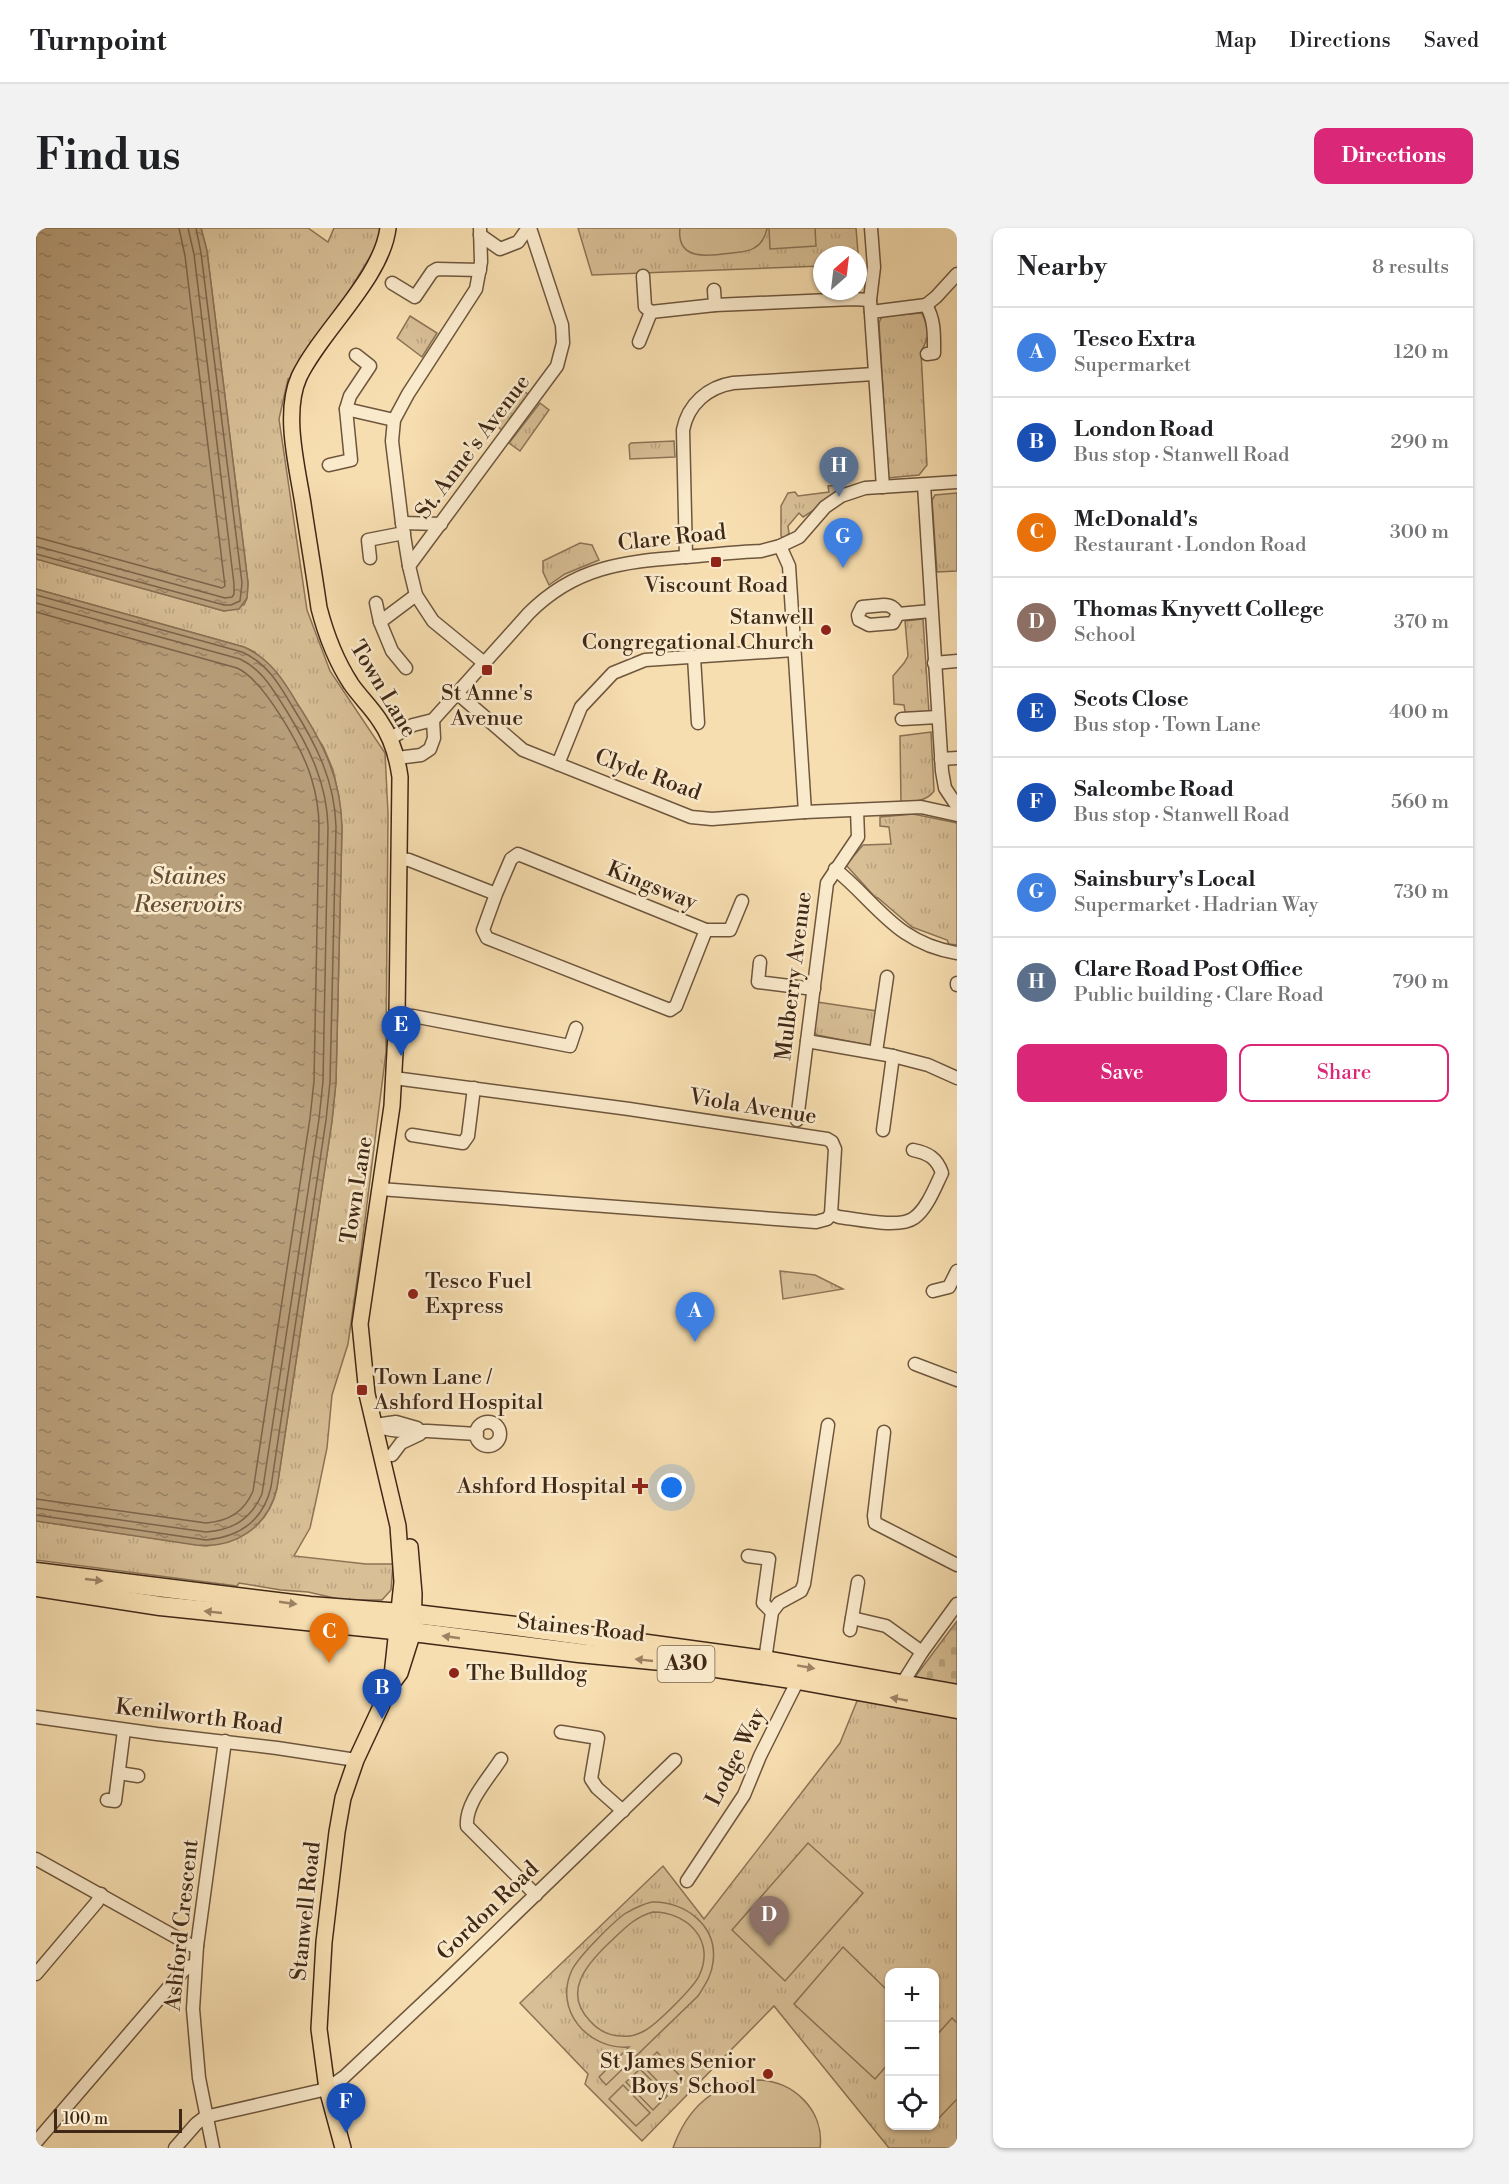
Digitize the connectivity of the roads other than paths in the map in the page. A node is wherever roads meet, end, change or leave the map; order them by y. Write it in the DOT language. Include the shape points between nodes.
graph roads {
  1 [pos="388,228"];
  2 [pos="529,228"];
  3 [pos="871,228"];
  4 [pos="480,232"];
  5 [pos="506,248"];
  6 [pos="540,260"];
  7 [pos="480,266"];
  8 [pos="957,274"];
  9 [pos="643,276"];
  10 [pos="392,283"];
  11 [pos="714,290"];
  12 [pos="715,305"];
  13 [pos="926,305"];
  14 [pos="870,306"];
  15 [pos="651,312"];
  16 [pos="639,342"];
  17 [pos="927,354"];
  18 [pos="356,355"];
  19 [pos="874,374"];
  20 [pos="346,409"];
  21 [pos="394,420"];
  22 [pos="329,465"];
  23 [pos="957,482"];
  24 [pos="924,485"];
  25 [pos="883,487"];
  26 [pos="441,524"];
  27 [pos="403,528"];
  28 [pos="780,546"];
  29 [pos="686,557"];
  30 [pos="370,558"];
  31 [pos="409,566"];
  32 [pos="416,595"];
  33 [pos="376,603"];
  34 [pos="931,611"];
  35 [pos="898,614"];
  36 [pos="380,622"];
  37 [pos="794,650"];
  38 [pos="694,657"];
  39 [pos="957,661"];
  40 [pos="483,663"];
  41 [pos="934,663"];
  42 [pos="406,668"];
  43 [pos="457,693"];
  44 [pos="938,717"];
  45 [pos="902,719"];
  46 [pos="433,720"];
  47 [pos="698,723"];
  48 [pos="391,738"];
  49 [pos="397,758"];
  50 [pos="957,758"];
  51 [pos="941,759"];
  52 [pos="558,764"];
  53 [pos="945,788"];
  54 [pos="957,806"];
  55 [pos="930,808"];
  56 [pos="857,810"];
  57 [pos="805,812"];
  58 [pos="957,815"];
  59 [pos="399,860"];
  60 [pos="835,869"];
  61 [pos="496,894"];
  62 [pos="742,901"];
  63 [pos="706,930"];
  64 [pos="957,953"];
  65 [pos="760,962"];
  66 [pos="887,977"];
  67 [pos="814,989"];
  68 [pos="398,1016"];
  69 [pos="576,1028"];
  70 [pos="807,1041"];
  71 [pos="876,1052"];
  72 [pos="893,1056"];
  73 [pos="955,1073"];
  74 [pos="394,1078"];
  75 [pos="474,1088"];
  76 [pos="797,1120"];
  77 [pos="883,1130"];
  78 [pos="412,1135"];
  79 [pos="913,1150"];
  80 [pos="380,1189"];
  81 [pos="831,1214"];
  82 [pos="957,1271"];
  83 [pos="933,1291"];
  84 [pos="915,1364"];
  85 [pos="957,1380"];
  86 [pos="828,1425"];
  87 [pos="382,1426"];
  88 [pos="426,1431"];
  89 [pos="884,1432"];
  90 [pos="477,1434"];
  91 [pos="392,1455"];
  92 [pos="748,1556"];
  93 [pos="957,1565"];
  94 [pos="36,1572"];
  95 [pos="858,1582"];
  96 [pos="36,1587"];
  97 [pos="957,1604"];
  98 [pos="772,1612"];
  99 [pos="406,1622"];
  100 [pos="922,1652"];
  101 [pos="765,1660"];
  102 [pos="798,1680"];
  103 [pos="902,1684"];
  104 [pos="957,1694"];
  105 [pos="957,1709"];
  106 [pos="36,1717"];
  107 [pos="124,1730"];
  108 [pos="561,1732"];
  109 [pos="225,1741"];
  110 [pos="356,1760"];
  111 [pos="501,1760"];
  112 [pos="675,1760"];
  113 [pos="119,1773"];
  114 [pos="138,1776"];
  115 [pos="107,1800"];
  116 [pos="623,1811"];
  117 [pos="36,1858"];
  118 [pos="687,1881"];
  119 [pos="101,1894"];
  120 [pos="536,1895"];
  121 [pos="197,1946"];
  122 [pos="195,1965"];
  123 [pos="36,1974"];
  124 [pos="327,2089"];
  125 [pos="205,2117"];
  126 [pos="36,2142"];
  127 [pos="175,2148"];
  128 [pos="213,2148"];
  129 [pos="344,2148"];
  1 -- 48 [label="main road, Town Lane" via="377,262 299,377 292,415 324,626 347,676"];
  2 -- 5 [label="street" via="523,238"];
  2 -- 6 [label="street, St. Anne's Avenue"];
  3 -- 14 [label="street" via="874,267"];
  4 -- 5 [label="street"];
  4 -- 7 [label="street"];
  5 -- 6 [label="street" via="528,251"];
  5 -- 7 [label="street"];
  6 -- 26 [label="street, St. Anne's Avenue" via="562,325 563,343 557,366"];
  7 -- 10 [label="street" via="437,269 415,297"];
  7 -- 21 [label="street" via="476,289"];
  8 -- 13 [label="street"];
  9 -- 15 [label="street" via="645,307"];
  11 -- 12 [label="street"];
  12 -- 14 [label="street" via="853,299"];
  12 -- 15 [label="street"];
  13 -- 14 [label="street"];
  13 -- 17 [label="street" via="934,327 934,353"];
  14 -- 19 [label="street"];
  15 -- 16 [label="street"];
  18 -- 20 [label="street" via="370,366"];
  19 -- 25 [label="street"];
  19 -- 29 [label="street" via="733,383 714,388 701,397 682,430"];
  20 -- 21 [label="street"];
  20 -- 22 [label="street" via="351,460"];
  21 -- 27 [label="street" via="397,510"];
  23 -- 24 [label="street, Clare Road"];
  24 -- 25 [label="street, Clare Road"];
  24 -- 34 [label="street"];
  25 -- 28 [label="street, Clare Road" via="841,496 825,507 799,537"];
  26 -- 27 [label="street"];
  26 -- 31 [label="street, St. Anne's Avenue"];
  27 -- 30 [label="street" via="368,540"];
  27 -- 31 [label="street"];
  28 -- 29 [label="street, Clare Road"];
  28 -- 37 [label="street" via="789,566"];
  29 -- 40 [label="street, Clare Road" via="615,564 572,580 537,604"];
  31 -- 32 [label="street"];
  32 -- 36 [label="street"];
  32 -- 40 [label="street" via="433,621"];
  33 -- 36 [label="street"];
  34 -- 35 [label="street"];
  34 -- 41 [label="street"];
  36 -- 42 [label="street" via="392,651"];
  37 -- 38 [label="street"];
  37 -- 57 [label="street"];
  38 -- 47 [label="street"];
  38 -- 52 [label="street" via="645,660 613,673 581,706"];
  39 -- 41 [label="street"];
  40 -- 43 [label="street, Clare Road"];
  41 -- 44 [label="street"];
  43 -- 46 [label="street, Clare Road"];
  43 -- 52 [label="street, Clyde Road" via="523,750"];
  44 -- 45 [label="street"];
  44 -- 51 [label="street"];
  46 -- 48 [label="street, Clare Road" via="413,725"];
  46 -- 49 [label="street" via="430,749 421,755"];
  48 -- 49 [label="main road, Town Lane"];
  49 -- 59 [label="main road, Town Lane"];
  50 -- 51 [label="street"];
  51 -- 53 [label="street"];
  52 -- 57 [label="street, Clyde Road" via="691,817"];
  53 -- 54 [label="street"];
  53 -- 55 [label="street"];
  55 -- 56 [label="street, Clyde Road"];
  55 -- 58 [label="street, Clyde Road"];
  56 -- 57 [label="street, Clyde Road"];
  56 -- 60 [label="street, Mulberry Avenue" via="858,837"];
  59 -- 61 [label="street" via="409,860"];
  59 -- 68 [label="main road, Town Lane"];
  60 -- 64 [label="street" via="907,936"];
  60 -- 67 [label="street, Mulberry Avenue" via="827,883"];
  61 -- 63 [label="street, Kingsway" via="511,859 519,854"];
  61 -- 63 [label="street, Kingsway" via="483,930 487,938 670,1010 676,1006"];
  62 -- 63 [label="street" via="730,930"];
  65 -- 67 [label="street" via="758,982"];
  66 -- 71 [label="street"];
  67 -- 70 [label="street, Mulberry Avenue"];
  68 -- 69 [label="street" via="570,1046"];
  68 -- 74 [label="main road, Town Lane"];
  70 -- 71 [label="street"];
  70 -- 76 [label="street, Mulberry Avenue"];
  71 -- 72 [label="street"];
  72 -- 73 [label="street"];
  72 -- 77 [label="street"];
  74 -- 75 [label="street, Viola Avenue"];
  74 -- 80 [label="main road, Town Lane"];
  75 -- 78 [label="street" via="468,1136 463,1143"];
  75 -- 81 [label="street, Viola Avenue" via="827,1139 835,1149"];
  79 -- 81 [label="street" via="931,1156 948,1176 920,1212 900,1224"];
  80 -- 81 [label="street" via="816,1222"];
  80 -- 87 [label="main road, Town Lane" via="363,1309"];
  82 -- 83 [label="street" via="949,1287"];
  84 -- 85 [label="street"];
  86 -- 98 [label="street" via="804,1584 801,1591 779,1603"];
  87 -- 88 [label="street" via="396,1422"];
  87 -- 91 [label="main road, Town Lane"];
  87 -- 99 [label="main road, Town Lane" via="398,1526"];
  88 -- 90 [label="street"];
  88 -- 91 [label="street" via="401,1443"];
  89 -- 93 [label="street" via="875,1523"];
  91 -- 99 [label="main road, Town Lane" via="406,1524"];
  92 -- 98 [label="street" via="769,1559 763,1603"];
  94 -- 99 [label="highway, A30, one-way"];
  95 -- 100 [label="street" via="851,1624 886,1626"];
  99 -- 96 [label="highway, A30, one-way" via="160,1606"];
  97 -- 100 [label="street"];
  98 -- 101 [label="street"];
  99 -- 101 [label="highway, Staines Road / A30"];
  102 -- 99 [label="highway, Staines Road / A30, one-way" via="579,1653"];
  99 -- 110 [label="main road, Stanwell Road" via="400,1673"];
  100 -- 103 [label="street"];
  101 -- 103 [label="highway, Staines Road / A30, one-way"];
  105 -- 102 [label="highway, Staines Road / A30, one-way"];
  102 -- 118 [label="street, Lodge Way" via="744,1795"];
  103 -- 104 [label="highway, Staines Road / A30"];
  106 -- 107 [label="street, Kenilworth Road"];
  107 -- 109 [label="street, Kenilworth Road"];
  107 -- 113 [label="street"];
  108 -- 116 [label="street" via="598,1738 591,1779"];
  109 -- 110 [label="street, Kenilworth Road"];
  109 -- 121 [label="street, Ashford Crescent"];
  110 -- 124 [label="main road, Stanwell Road" via="337,1832 324,1942 319,2029"];
  111 -- 120 [label="street" via="466,1817 467,1826"];
  112 -- 116 [label="street, Gordon Road"];
  113 -- 114 [label="street"];
  113 -- 115 [label="street" via="115,1801"];
  116 -- 120 [label="street, Gordon Road"];
  117 -- 119 [label="street"];
  119 -- 121 [label="street"];
  119 -- 123 [label="street"];
  120 -- 124 [label="street, Gordon Road"];
  121 -- 122 [label="street, Ashford Crescent"];
  122 -- 125 [label="street, Ashford Crescent" via="195,2052"];
  122 -- 126 [label="street" via="182,1972"];
  124 -- 125 [label="street"];
  124 -- 129 [label="main road, Stanwell Road"];
  125 -- 127 [label="street"];
  125 -- 128 [label="street, Ashford Crescent"];
}
